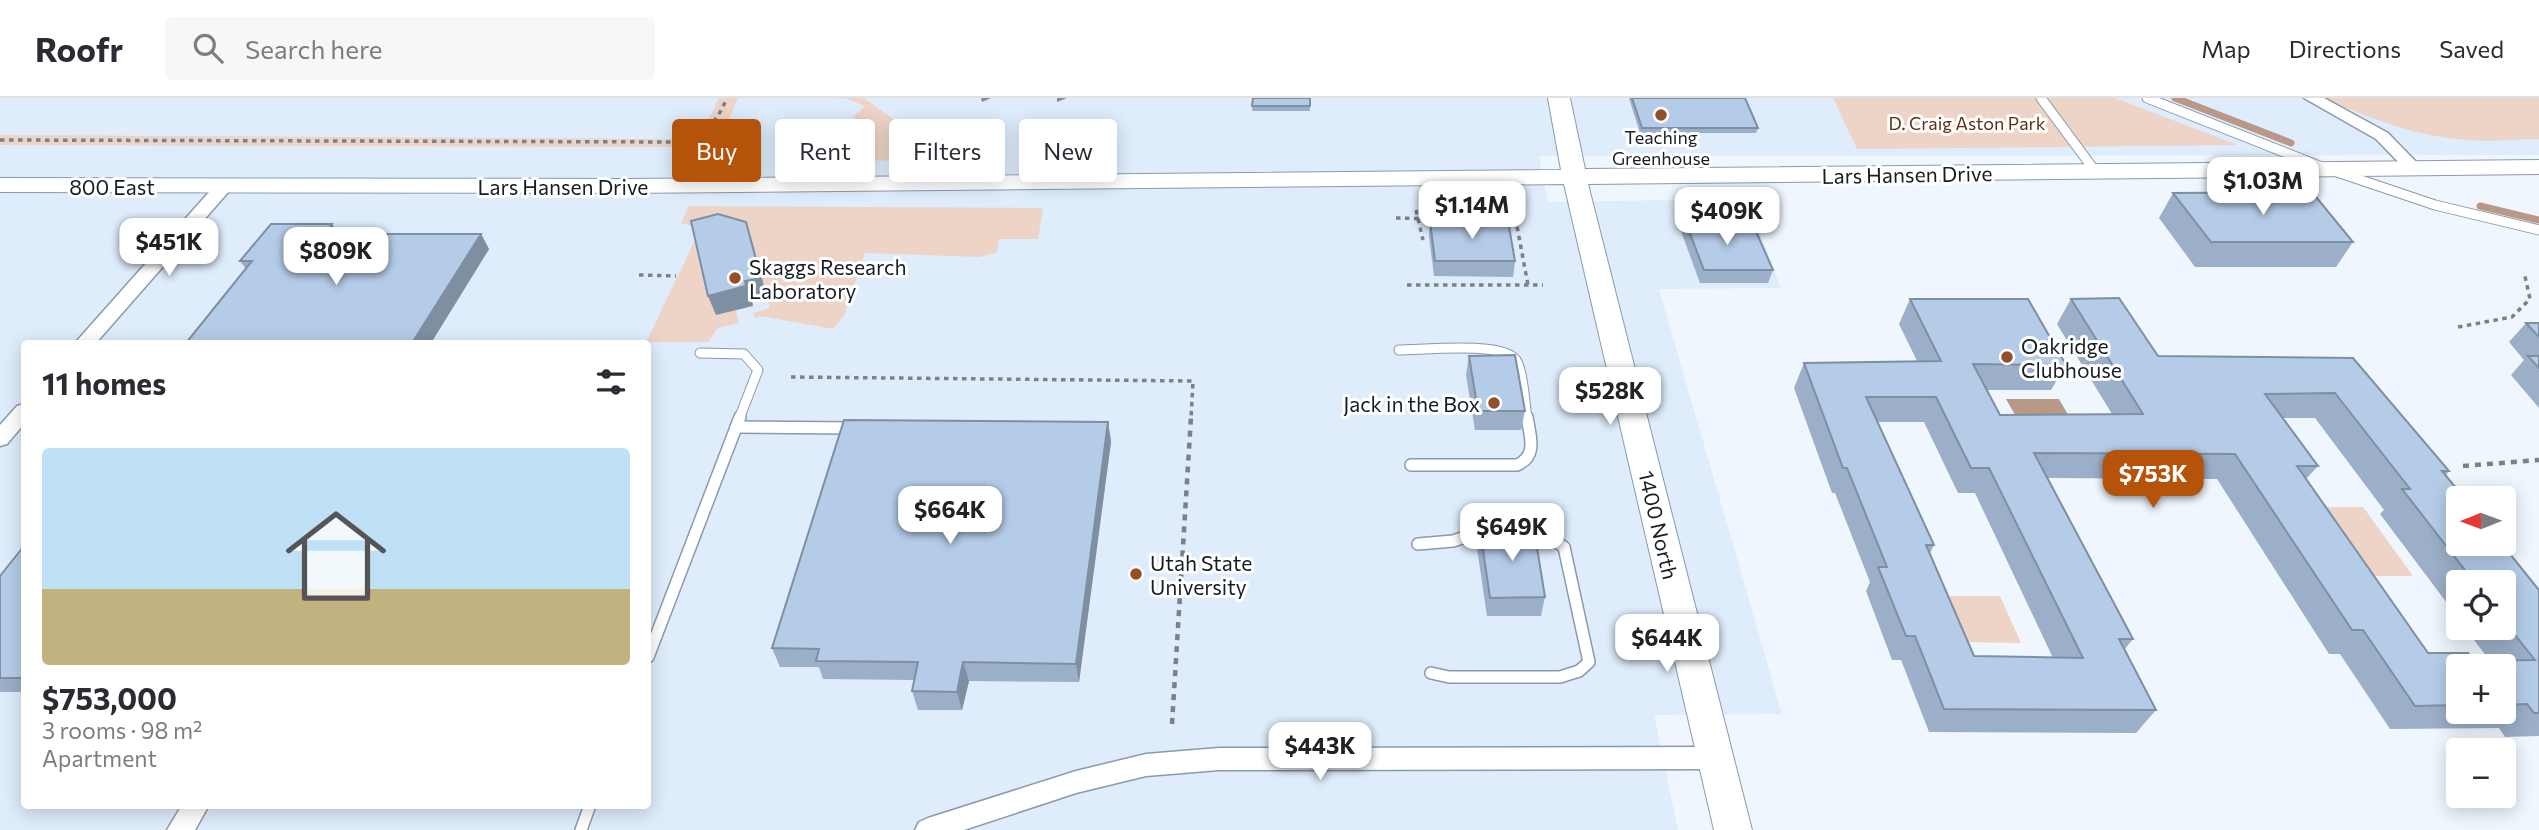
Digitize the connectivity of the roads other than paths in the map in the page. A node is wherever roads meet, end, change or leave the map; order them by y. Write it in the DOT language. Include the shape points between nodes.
graph roads {
  1 [pos="1559,98"];
  2 [pos="2041,98"];
  3 [pos="2147,98"];
  4 [pos="2312,98"];
  5 [pos="2414,167"];
  6 [pos="2539,167"];
  7 [pos="2325,168"];
  8 [pos="2095,171"];
  9 [pos="1575,178"];
  10 [pos="0,186"];
  11 [pos="224,186"];
  12 [pos="2539,230"];
  13 [pos="88,340"];
  14 [pos="1399,350"];
  15 [pos="700,353"];
  16 [pos="21,414"];
  17 [pos="736,427"];
  18 [pos="875,428"];
  19 [pos="0,439"];
  20 [pos="1410,465"];
  21 [pos="1418,544"];
  22 [pos="651,649"];
  23 [pos="1431,673"];
  24 [pos="1715,758"];
  25 [pos="193,809"];
  26 [pos="588,809"];
  27 [pos="180,830"];
  28 [pos="580,830"];
  29 [pos="928,830"];
  30 [pos="1733,830"];
  1 -- 9 [label="main road, 1400 North"];
  2 -- 8 [label="lane"];
  3 -- 7 [label="lane"];
  4 -- 5 [label="street" via="2382,136"];
  5 -- 6 [label="main road, Lars Hansen Drive"];
  5 -- 7 [label="main road, Lars Hansen Drive"];
  7 -- 8 [label="main road, Lars Hansen Drive"];
  7 -- 12 [label="lane" via="2435,205"];
  8 -- 9 [label="main road, Lars Hansen Drive"];
  9 -- 11 [label="main road, Lars Hansen Drive"];
  9 -- 24 [label="main road, 1400 North"];
  10 -- 11 [label="main road, 800 East"];
  11 -- 13 [label="street"];
  14 -- 20 [label="lane" via="1493,349 1509,353 1518,362 1532,450 1526,461 1517,464"];
  15 -- 17 [label="lane" via="744,354 758,370"];
  16 -- 19 [label="street"];
  17 -- 18 [label="lane"];
  17 -- 22 [label="lane"];
  21 -- 23 [label="lane" via="1453,541 1481,532 1554,536 1564,547 1589,662 1560,677"];
  24 -- 29 [label="street" via="1219,759 1146,765 1076,782"];
  24 -- 30 [label="main road, 1400 North"];
  25 -- 27 [label="street"];
  26 -- 28 [label="lane"];
}
